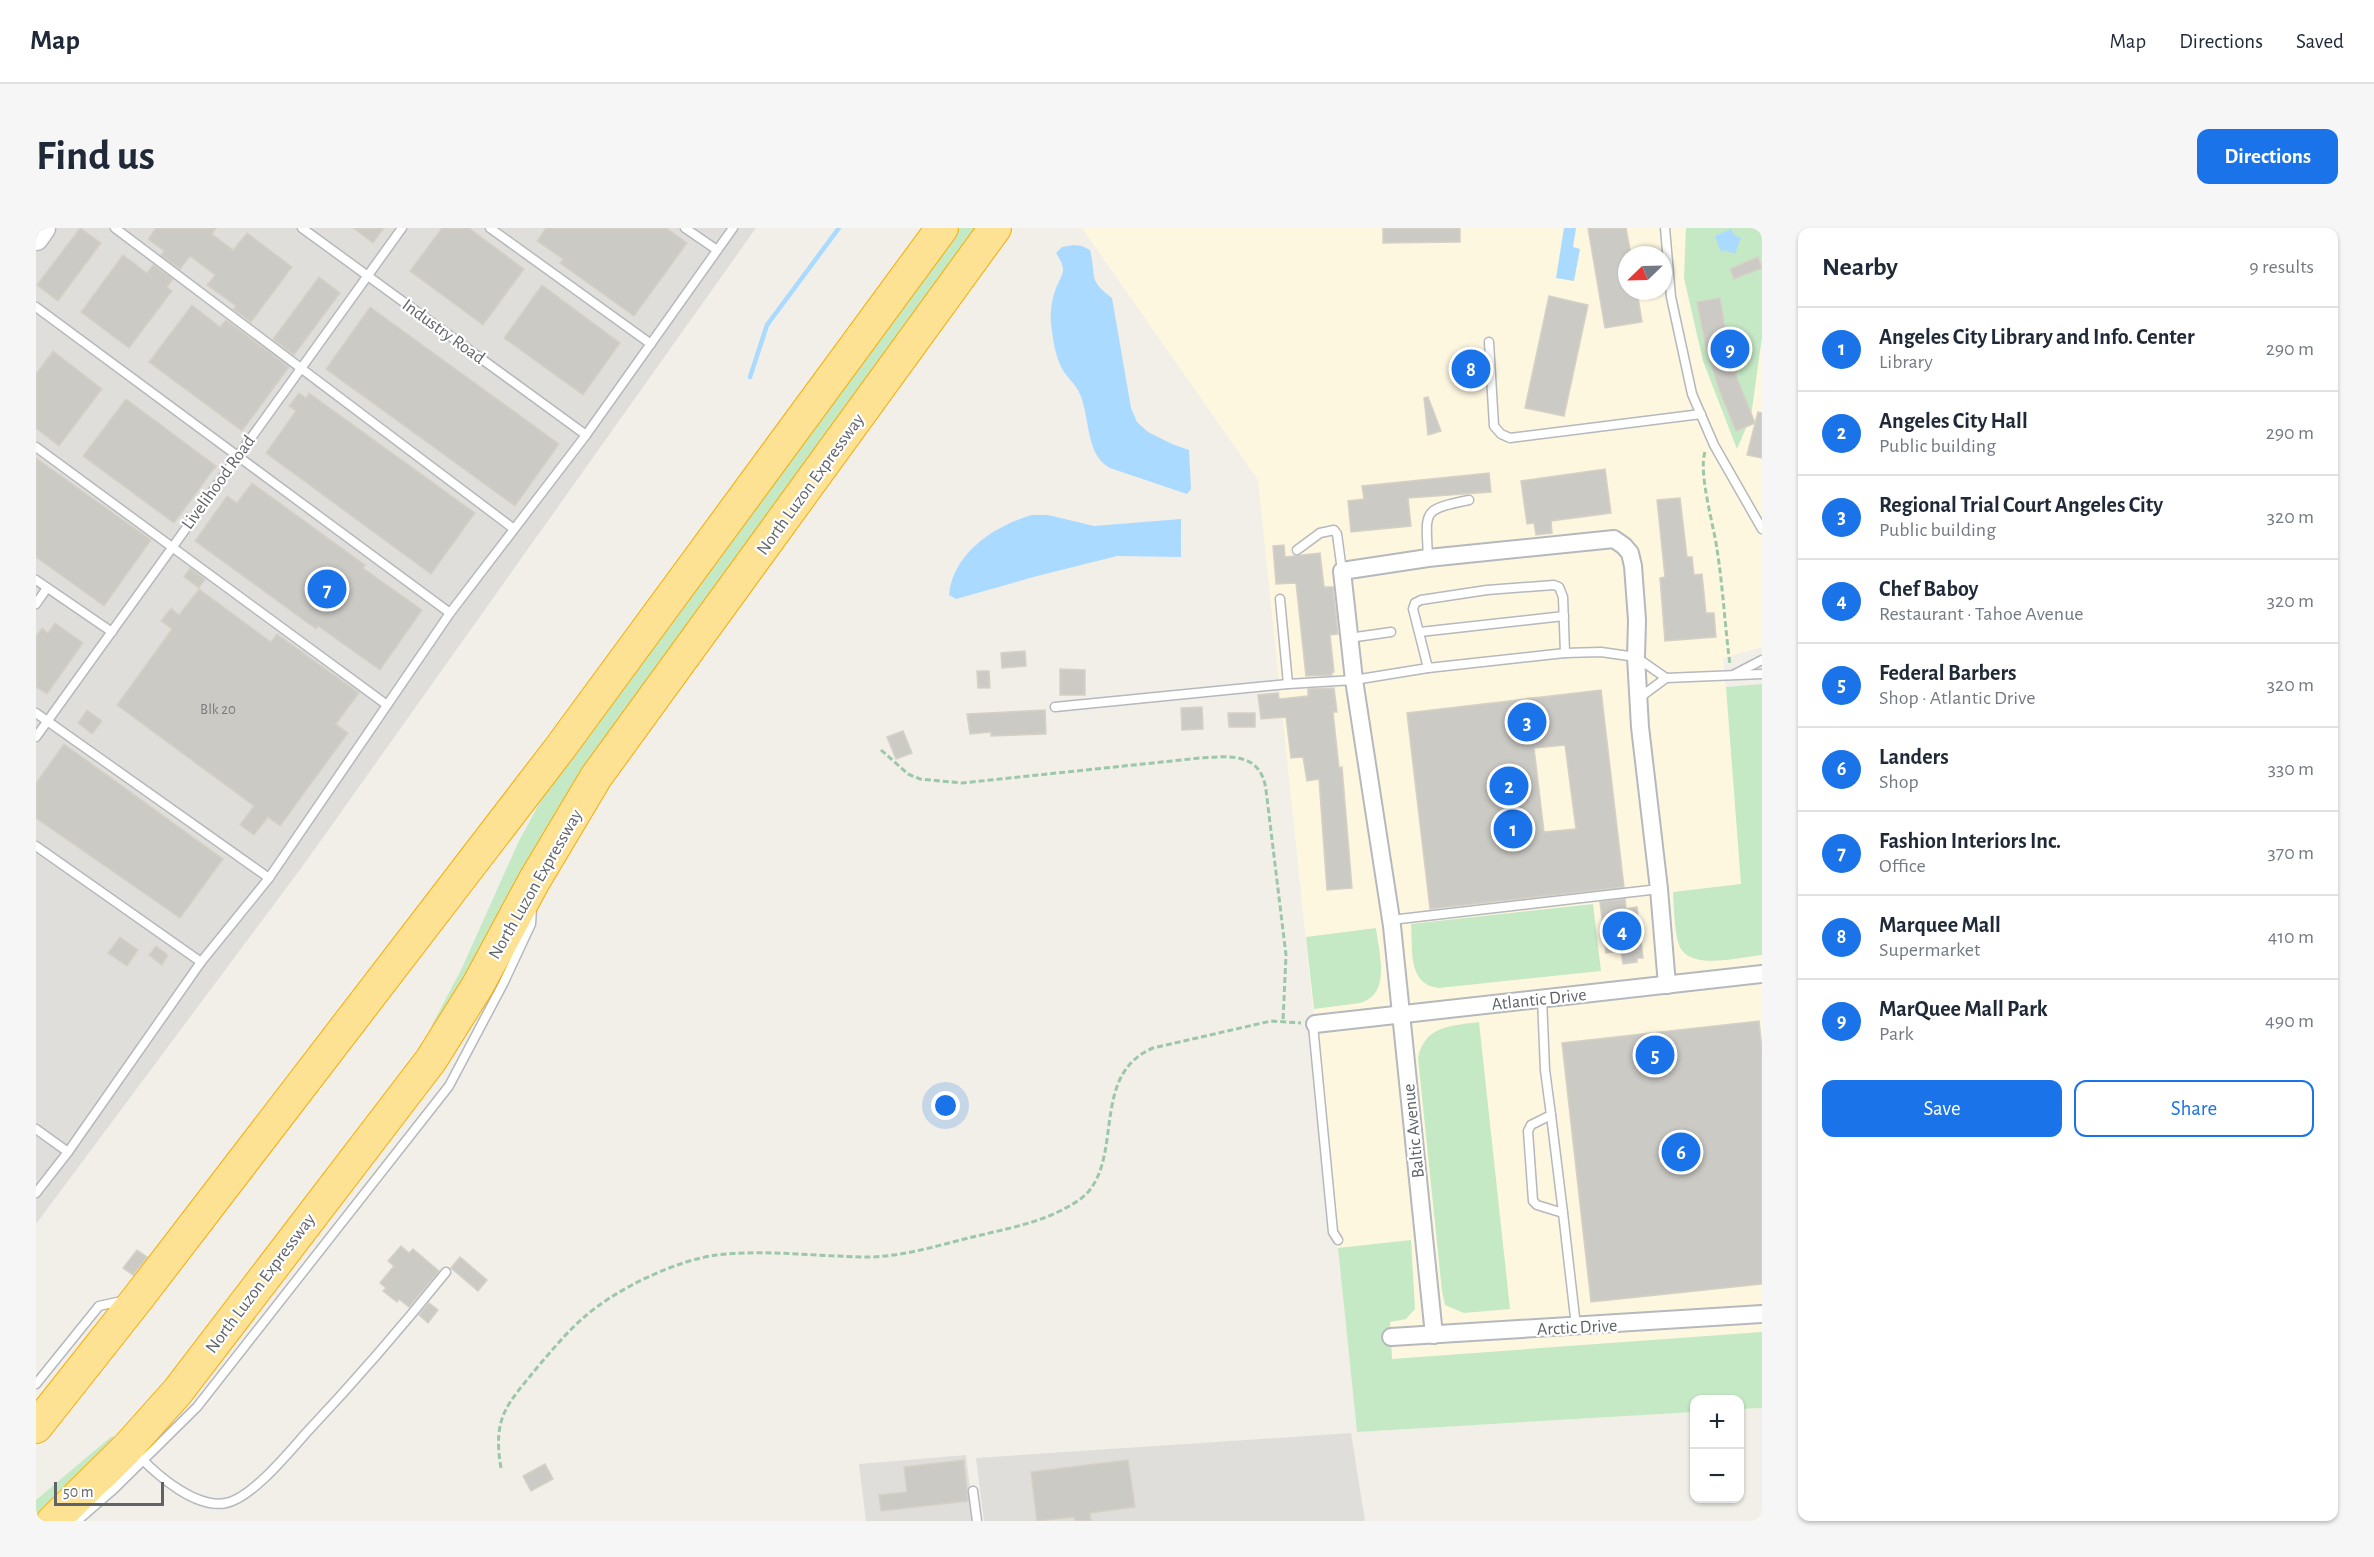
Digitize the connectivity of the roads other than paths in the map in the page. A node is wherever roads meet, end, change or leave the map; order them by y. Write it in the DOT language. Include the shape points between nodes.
graph roads {
  1 [pos="43,228"];
  2 [pos="115,228"];
  3 [pos="302,228"];
  4 [pos="402,228"];
  5 [pos="490,228"];
  6 [pos="685,228"];
  7 [pos="733,228"];
  8 [pos="942,228"];
  9 [pos="995,228"];
  10 [pos="1665,228"];
  11 [pos="36,237"];
  12 [pos="717,250"];
  13 [pos="368,276"];
  14 [pos="36,307"];
  15 [pos="1489,342"];
  16 [pos="651,344"];
  17 [pos="302,369"];
  18 [pos="1701,414"];
  19 [pos="586,435"];
  20 [pos="36,447"];
  21 [pos="237,455"];
  22 [pos="1469,500"];
  23 [pos="514,529"];
  24 [pos="1762,529"];
  25 [pos="172,546"];
  26 [pos="1297,550"];
  27 [pos="1428,558"];
  28 [pos="1342,571"];
  29 [pos="36,580"];
  30 [pos="47,588"];
  31 [pos="1280,599"];
  32 [pos="36,604"];
  33 [pos="450,613"];
  34 [pos="1564,616"];
  35 [pos="112,632"];
  36 [pos="1391,632"];
  37 [pos="1420,632"];
  38 [pos="1349,638"];
  39 [pos="1565,653"];
  40 [pos="1636,657"];
  41 [pos="1762,660"];
  42 [pos="1428,668"];
  43 [pos="1762,674"];
  44 [pos="1732,676"];
  45 [pos="1666,678"];
  46 [pos="1354,680"];
  47 [pos="1288,684"];
  48 [pos="1640,698"];
  49 [pos="387,705"];
  50 [pos="1055,707"];
  51 [pos="36,713"];
  52 [pos="48,721"];
  53 [pos="36,737"];
  54 [pos="36,846"];
  55 [pos="269,878"];
  56 [pos="1659,892"];
  57 [pos="1391,923"];
  58 [pos="201,962"];
  59 [pos="1762,974"];
  60 [pos="1667,985"];
  61 [pos="1542,998"];
  62 [pos="1401,1015"];
  63 [pos="1314,1025"];
  64 [pos="1551,1115"];
  65 [pos="36,1130"];
  66 [pos="68,1152"];
  67 [pos="36,1193"];
  68 [pos="1563,1213"];
  69 [pos="1338,1240"];
  70 [pos="446,1272"];
  71 [pos="138,1298"];
  72 [pos="1762,1314"];
  73 [pos="1576,1327"];
  74 [pos="1434,1335"];
  75 [pos="1391,1337"];
  76 [pos="36,1384"];
  77 [pos="36,1427"];
  78 [pos="136,1453"];
  79 [pos="973,1491"];
  80 [pos="53,1521"];
  81 [pos="77,1521"];
  82 [pos="977,1521"];
  1 -- 11 [label="street"];
  2 -- 17 [label="lane"];
  3 -- 13 [label="lane, Industry Road"];
  4 -- 13 [label="lane, Livelihood Road"];
  5 -- 16 [label="lane"];
  6 -- 12 [label="lane"];
  7 -- 12 [label="lane"];
  8 -- 71 [label="highway" via="560,748"];
  9 -- 78 [label="highway, North Luzon Expressway" via="596,777 431,1060 178,1391"];
  10 -- 18 [label="lane" via="1671,297 1692,394"];
  12 -- 16 [label="lane"];
  13 -- 17 [label="lane, Livelihood Road"];
  13 -- 19 [label="lane, Industry Road"];
  14 -- 21 [label="lane"];
  15 -- 18 [label="lane" via="1494,426 1510,438"];
  16 -- 19 [label="lane"];
  17 -- 21 [label="lane, Livelihood Road"];
  17 -- 23 [label="lane"];
  18 -- 24 [label="lane" via="1714,445"];
  19 -- 23 [label="lane"];
  20 -- 25 [label="lane"];
  21 -- 25 [label="lane, Livelihood Road"];
  21 -- 33 [label="lane"];
  22 -- 27 [label="lane" via="1437,507 1429,513"];
  23 -- 33 [label="lane"];
  25 -- 35 [label="lane, Livelihood Road"];
  25 -- 49 [label="lane"];
  26 -- 28 [label="lane" via="1320,533 1334,530"];
  27 -- 28 [label="street"];
  27 -- 40 [label="street" via="1614,539 1630,553 1633,566"];
  28 -- 38 [label="street, Baltic Avenue"];
  29 -- 30 [label="lane"];
  30 -- 32 [label="lane"];
  30 -- 35 [label="lane"];
  31 -- 47 [label="lane"];
  33 -- 49 [label="lane"];
  34 -- 37 [label="lane"];
  34 -- 37 [label="lane" via="1562,592 1554,585 1487,590 1415,603"];
  34 -- 39 [label="lane"];
  35 -- 52 [label="lane, Livelihood Road"];
  36 -- 38 [label="lane"];
  37 -- 42 [label="lane"];
  38 -- 46 [label="street, Baltic Avenue"];
  39 -- 40 [label="lane" via="1601,652"];
  39 -- 42 [label="lane"];
  40 -- 45 [label="lane"];
  40 -- 48 [label="street"];
  41 -- 44 [label="lane"];
  42 -- 46 [label="lane"];
  43 -- 44 [label="lane"];
  44 -- 45 [label="lane"];
  45 -- 48 [label="lane"];
  46 -- 47 [label="lane"];
  46 -- 57 [label="street, Baltic Avenue"];
  47 -- 50 [label="lane"];
  48 -- 56 [label="street"];
  49 -- 55 [label="lane"];
  51 -- 52 [label="lane"];
  52 -- 53 [label="lane, Livelihood Road"];
  52 -- 55 [label="lane"];
  54 -- 58 [label="lane"];
  55 -- 58 [label="lane"];
  56 -- 57 [label="lane"];
  56 -- 60 [label="street"];
  57 -- 62 [label="street, Baltic Avenue"];
  58 -- 66 [label="lane"];
  59 -- 60 [label="street, Atlantic Drive"];
  60 -- 61 [label="street, Atlantic Drive"];
  61 -- 62 [label="street, Atlantic Drive"];
  61 -- 64 [label="lane"];
  62 -- 63 [label="street, Atlantic Drive"];
  62 -- 74 [label="street, Baltic Avenue"];
  63 -- 69 [label="lane" via="1333,1232"];
  64 -- 68 [label="lane"];
  64 -- 68 [label="lane" via="1531,1125 1528,1131 1533,1201"];
  65 -- 66 [label="lane"];
  66 -- 67 [label="lane"];
  68 -- 73 [label="lane"];
  70 -- 78 [label="lane" via="384,1349 262,1480 236,1500 214,1505 202,1502 171,1485"];
  71 -- 76 [label="lane" via="99,1306"];
  71 -- 77 [label="highway"];
  72 -- 73 [label="street, Arctic Drive"];
  73 -- 74 [label="street, Arctic Drive"];
  74 -- 75 [label="street, Arctic Drive"];
  78 -- 80 [label="highway, North Luzon Expressway"];
  78 -- 81 [label="lane"];
  79 -- 82 [label="lane"];
}
